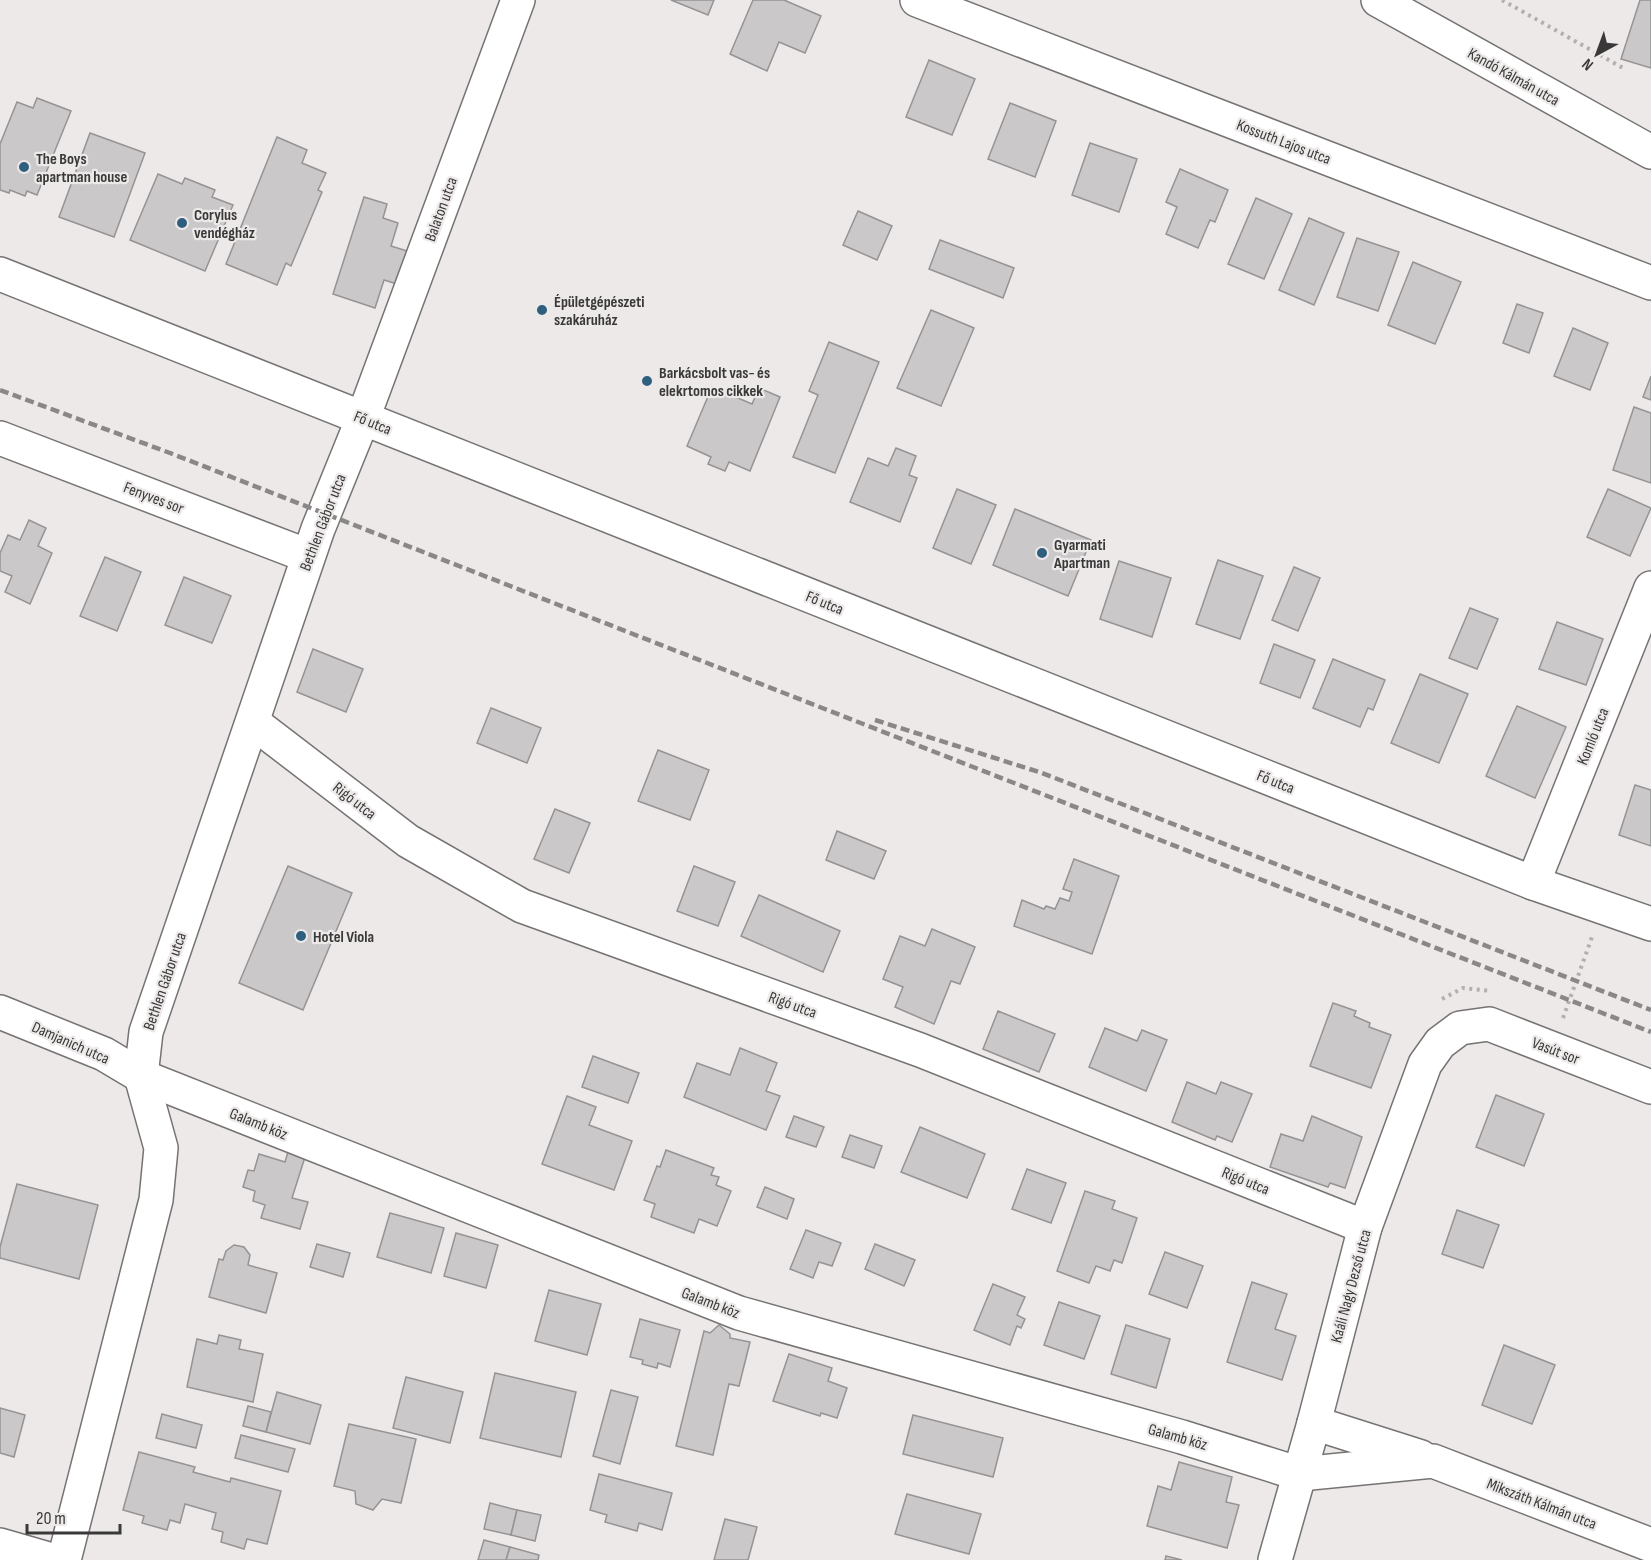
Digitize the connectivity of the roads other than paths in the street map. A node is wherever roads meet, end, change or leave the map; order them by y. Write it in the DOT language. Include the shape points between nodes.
graph roads {
  1 [pos="518,0"];
  2 [pos="917,0"];
  3 [pos="1378,0"];
  4 [pos="1651,152"];
  5 [pos="0,274"];
  6 [pos="1651,283"];
  7 [pos="363,418"];
  8 [pos="0,438"];
  9 [pos="308,556"];
  10 [pos="1651,588"];
  11 [pos="254,723"];
  12 [pos="1533,883"];
  13 [pos="1651,924"];
  14 [pos="0,1012"];
  15 [pos="1460,1028"];
  16 [pos="141,1076"];
  17 [pos="1651,1086"];
  18 [pos="1365,1227"];
  19 [pos="1314,1423"];
  20 [pos="1433,1461"];
  21 [pos="1300,1474"];
  22 [pos="0,1545"];
  23 [pos="1651,1545"];
  24 [pos="52,1560"];
  25 [pos="64,1560"];
  26 [pos="1275,1560"];
  1 -- 7 [label="street, Balaton utca"];
  2 -- 6 [label="street, Kossuth Lajos utca"];
  3 -- 4 [label="street, Kandó Kálmán utca"];
  5 -- 7 [label="street, Fő utca"];
  7 -- 9 [label="street, Bethlen Gábor utca"];
  7 -- 12 [label="street, Fő utca"];
  8 -- 9 [label="street, Fenyves sor"];
  9 -- 11 [label="street, Bethlen Gábor utca"];
  10 -- 12 [label="street, Komló utca"];
  11 -- 16 [label="street, Bethlen Gábor utca" via="146,1032"];
  11 -- 18 [label="street, Rigó utca" via="408,841 522,906 920,1050"];
  12 -- 13 [label="street, Fő utca"];
  14 -- 16 [label="street, Damjanich utca" via="104,1054"];
  15 -- 17 [label="street, Vasút sor" via="1489,1024"];
  15 -- 18 [label="street, Kaáli Nagy Dezső utca" via="1440,1043 1425,1064"];
  16 -- 21 [label="street, Galamb köz" via="739,1313 1182,1437"];
  16 -- 25 [label="street, Bethlen Gábor utca" via="161,1148 156,1200"];
  18 -- 19 [label="street, Kaáli Nagy Dezső utca"];
  19 -- 20 [label="street, Mikszáth Kálmán utca"];
  19 -- 21 [label="street, Kaáli Nagy Dezső utca"];
  20 -- 21 [label="street, Mikszáth Kálmán utca"];
  20 -- 23 [label="street, Mikszáth Kálmán utca"];
  21 -- 26 [label="street, Kaáli Nagy Dezső utca"];
  22 -- 24 [label="street"];
}
